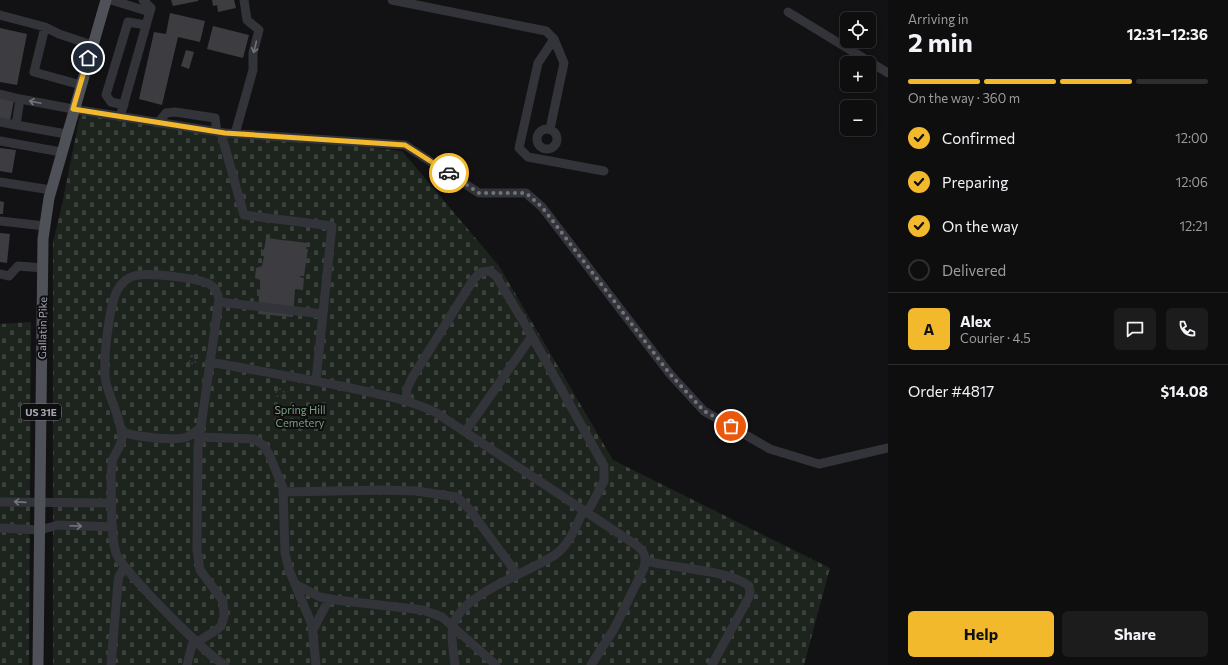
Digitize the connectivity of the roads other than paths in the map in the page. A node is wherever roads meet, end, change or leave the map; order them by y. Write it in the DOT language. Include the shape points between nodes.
graph roads {
  1 [pos="106,0"];
  2 [pos="111,0"];
  3 [pos="143,0"];
  4 [pos="244,0"];
  5 [pos="392,0"];
  6 [pos="150,12"];
  7 [pos="788,12"];
  8 [pos="0,16"];
  9 [pos="146,26"];
  10 [pos="44,27"];
  11 [pos="554,39"];
  12 [pos="92,45"];
  13 [pos="888,73"];
  14 [pos="80,85"];
  15 [pos="0,94"];
  16 [pos="20,99"];
  17 [pos="124,105"];
  18 [pos="73,109"];
  19 [pos="120,117"];
  20 [pos="0,122"];
  21 [pos="158,123"];
  22 [pos="16,125"];
  23 [pos="550,129"];
  24 [pos="219,133"];
  25 [pos="66,134"];
  26 [pos="235,134"];
  27 [pos="0,140"];
  28 [pos="545,149"];
  29 [pos="61,152"];
  30 [pos="544,160"];
  31 [pos="604,171"];
  32 [pos="0,182"];
  33 [pos="51,190"];
  34 [pos="0,221"];
  35 [pos="45,226"];
  36 [pos="43,268"];
  37 [pos="0,274"];
  38 [pos="219,302"];
  39 [pos="323,314"];
  40 [pos="532,336"];
  41 [pos="209,362"];
  42 [pos="316,381"];
  43 [pos="406,400"];
  44 [pos="121,431"];
  45 [pos="199,432"];
  46 [pos="465,432"];
  47 [pos="888,448"];
  48 [pos="283,492"];
  49 [pos="0,502"];
  50 [pos="40,503"];
  51 [pos="112,503"];
  52 [pos="585,511"];
  53 [pos="113,527"];
  54 [pos="0,528"];
  55 [pos="40,530"];
  56 [pos="646,562"];
  57 [pos="125,567"];
  58 [pos="517,574"];
  59 [pos="295,584"];
  60 [pos="329,599"];
  61 [pos="452,626"];
  62 [pos="313,630"];
  63 [pos="196,642"];
  64 [pos="38,665"];
  65 [pos="111,665"];
  66 [pos="187,665"];
  67 [pos="225,665"];
  68 [pos="316,665"];
  69 [pos="454,665"];
  70 [pos="496,665"];
  71 [pos="591,665"];
  72 [pos="712,665"];
  1 -- 12 [label="main road, Gallatin Pike / US 31E"];
  2 -- 6 [label="street"];
  3 -- 6 [label="street" via="151,8"];
  4 -- 26 [label="street, one-way" via="247,20 259,30 253,53 253,70"];
  5 -- 11 [label="street" via="546,31"];
  6 -- 9 [label="street"];
  7 -- 13 [label="street"];
  8 -- 10 [label="street"];
  9 -- 17 [label="street"];
  9 -- 17 [label="street" via="128,22 106,95 111,102"];
  10 -- 12 [label="street"];
  10 -- 14 [label="street" via="34,72"];
  11 -- 23 [label="street" via="564,64"];
  11 -- 30 [label="street" via="538,63 519,148 528,157"];
  12 -- 14 [label="main road, Gallatin Pike / US 31E"];
  14 -- 18 [label="main road, Gallatin Pike / US 31E"];
  15 -- 16 [label="street"];
  18 -- 16 [label="street, one-way"];
  16 -- 22 [label="street"];
  17 -- 19 [label="street"];
  18 -- 19 [label="street"];
  18 -- 25 [label="main road, Gallatin Pike / US 31E"];
  19 -- 21 [label="street"];
  20 -- 22 [label="street"];
  21 -- 24 [label="street"];
  21 -- 24 [label="street" via="166,113 175,112 215,118"];
  22 -- 25 [label="street"];
  23 -- 28 [label="street" via="555,132 557,142 554,147"];
  23 -- 28 [label="street" via="540,132 537,138 539,145"];
  24 -- 26 [label="street"];
  24 -- 39 [label="street" via="244,215 332,226"];
  25 -- 29 [label="main road, Gallatin Pike / US 31E"];
  26 -- 47 [label="street" via="405,145 479,193 526,193 542,207 670,374 704,411 770,448 819,464"];
  27 -- 29 [label="street"];
  28 -- 30 [label="street"];
  29 -- 33 [label="main road, Gallatin Pike / US 31E"];
  30 -- 31 [label="street"];
  32 -- 33 [label="street"];
  33 -- 35 [label="main road, Gallatin Pike / US 31E"];
  34 -- 35 [label="street"];
  35 -- 36 [label="main road, Gallatin Pike / US 31E"];
  36 -- 37 [label="street" via="18,266 9,276"];
  36 -- 50 [label="main road, Gallatin Pike / US 31E"];
  38 -- 39 [label="street"];
  38 -- 41 [label="street"];
  38 -- 44 [label="street" via="215,288 203,281 146,274 132,277 120,285 112,308 104,372"];
  39 -- 42 [label="street"];
  40 -- 43 [label="street" via="493,273 487,270 480,272 412,378"];
  40 -- 46 [label="street"];
  40 -- 52 [label="street" via="604,466 604,481"];
  41 -- 42 [label="street"];
  41 -- 45 [label="street"];
  42 -- 43 [label="street"];
  43 -- 46 [label="street" via="435,412"];
  44 -- 45 [label="street" via="134,436 181,438"];
  44 -- 51 [label="street" via="120,446 112,467"];
  45 -- 48 [label="street" via="246,438 263,445 281,482"];
  45 -- 63 [label="street" via="197,561 204,578 219,595 225,608 221,626"];
  46 -- 52 [label="street"];
  48 -- 58 [label="street" via="383,490 416,491 457,497 465,504"];
  48 -- 59 [label="street" via="285,553"];
  50 -- 49 [label="street, one-way"];
  50 -- 51 [label="street"];
  50 -- 55 [label="main road, Gallatin Pike / US 31E"];
  51 -- 53 [label="street"];
  52 -- 56 [label="street" via="642,550"];
  52 -- 58 [label="street" via="565,545 557,553"];
  55 -- 53 [label="street, one-way" via="58,525"];
  53 -- 57 [label="street" via="116,552"];
  54 -- 55 [label="street"];
  55 -- 64 [label="main road, Gallatin Pike / US 31E"];
  56 -- 71 [label="street" via="627,605"];
  56 -- 72 [label="street" via="734,578 749,586 749,597"];
  57 -- 63 [label="street"];
  57 -- 65 [label="street" via="118,582"];
  58 -- 61 [label="street" via="465,608"];
  59 -- 60 [label="street"];
  59 -- 62 [label="street"];
  60 -- 61 [label="street" via="423,610 435,614"];
  60 -- 62 [label="street"];
  61 -- 69 [label="street"];
  61 -- 70 [label="street"];
  62 -- 68 [label="street"];
  63 -- 66 [label="street" via="190,648"];
  63 -- 67 [label="street"];
}
